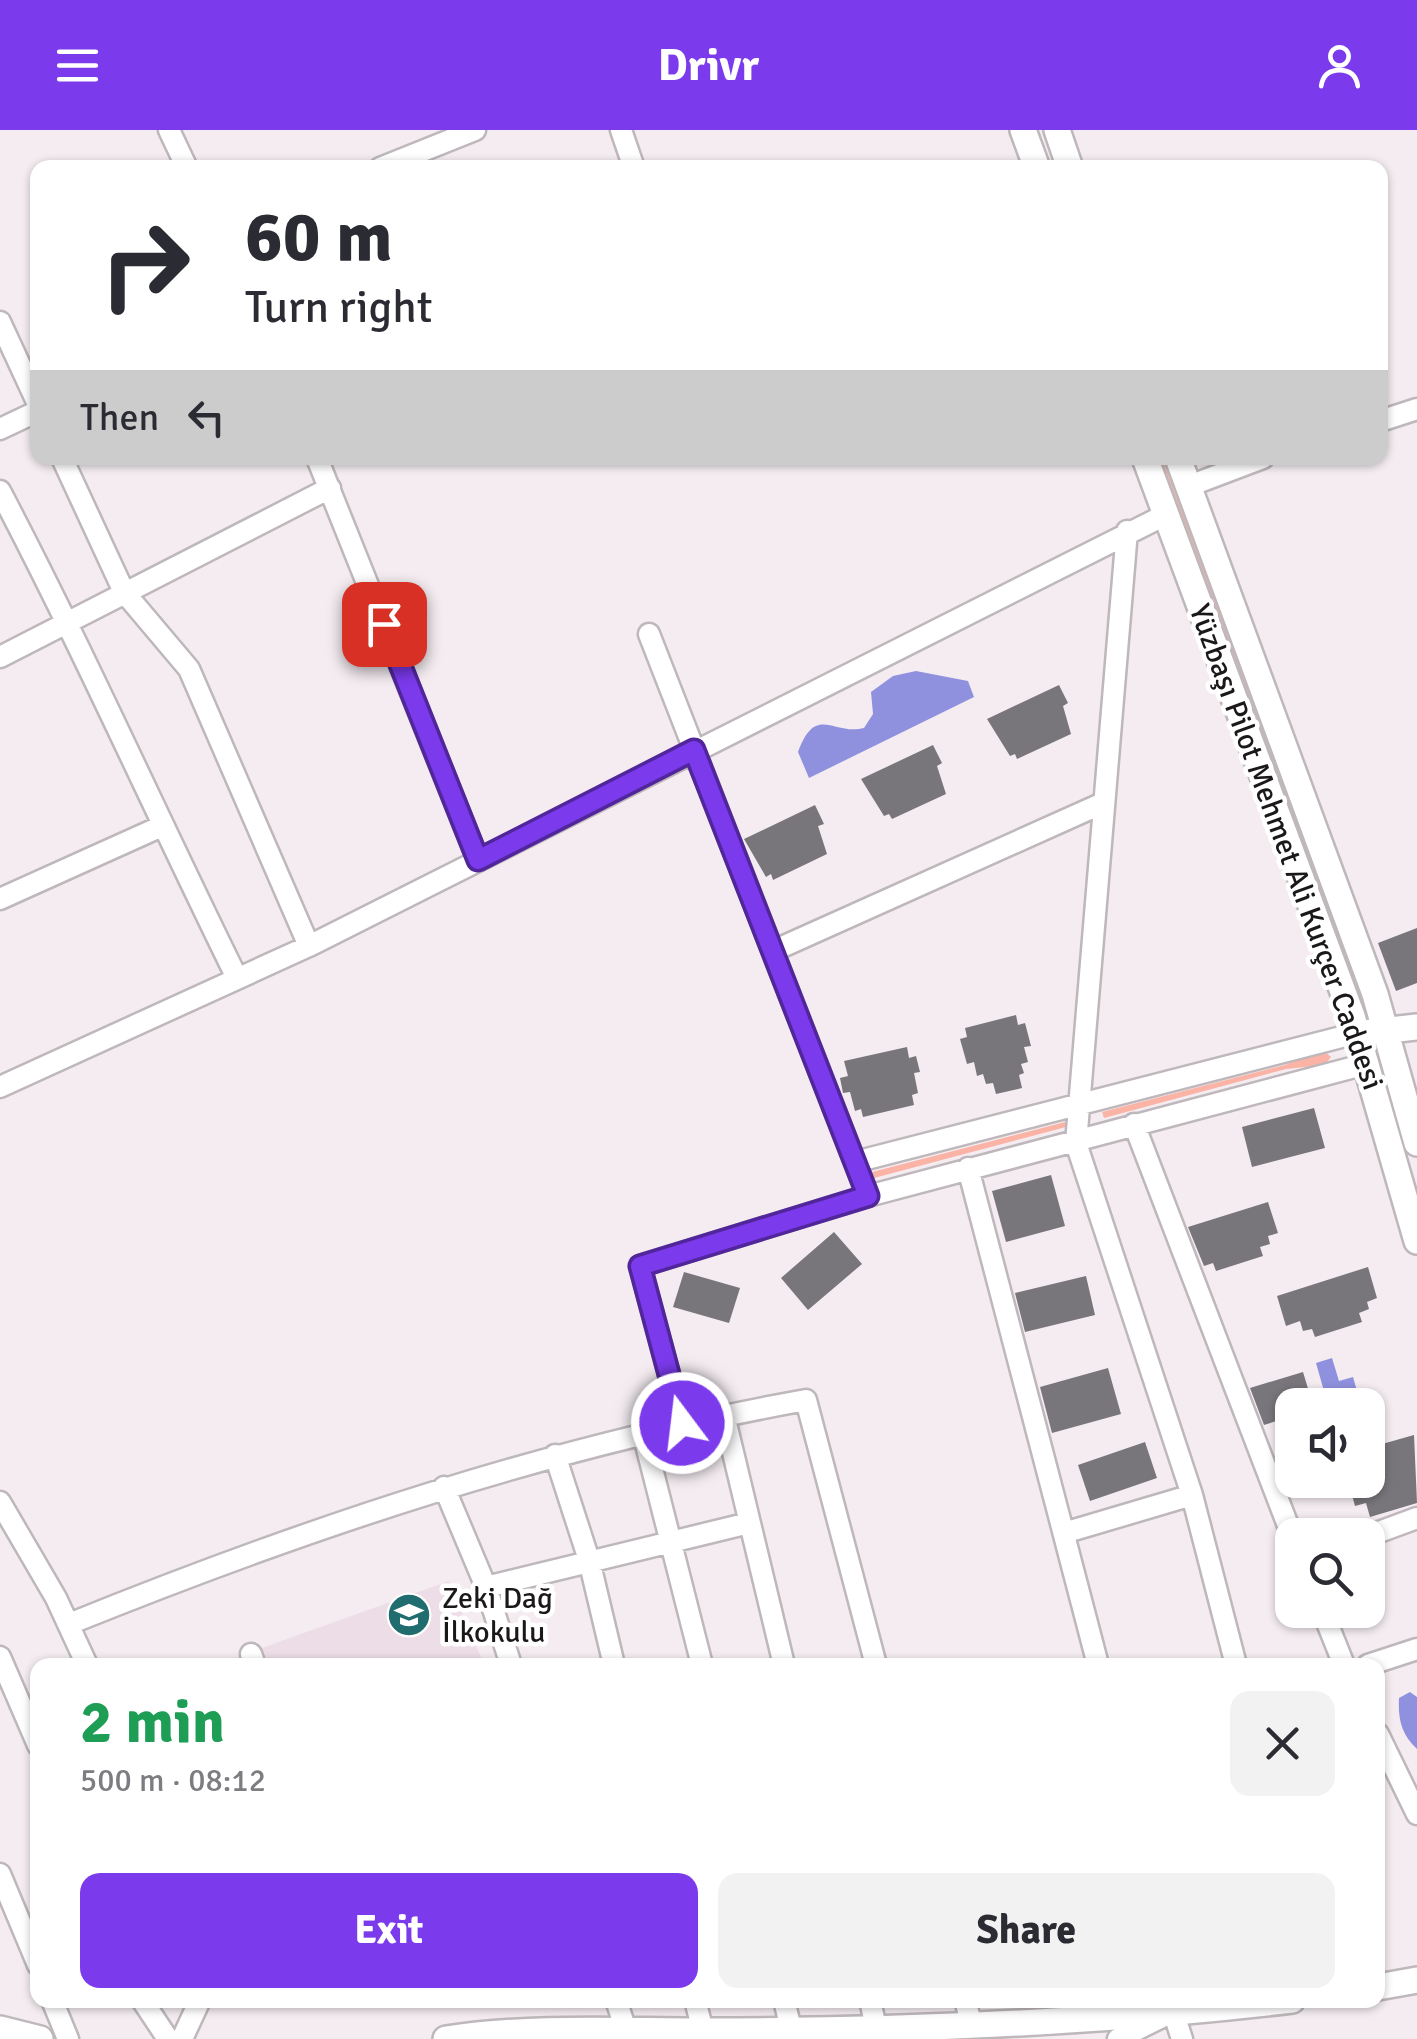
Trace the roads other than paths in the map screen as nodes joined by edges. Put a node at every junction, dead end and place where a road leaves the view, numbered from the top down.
1 (169, 130) edge
2 (475, 130) edge
3 (622, 130) edge
4 (1023, 130) edge
5 (1057, 130) edge
6 (183, 160) edge
7 (400, 160) edge
8 (631, 160) edge
9 (1034, 160) edge
10 (1067, 160) edge
11 (0, 322) edge
12 (30, 390) edge
13 (1417, 409) edge
14 (30, 413) edge
15 (1388, 418) edge
16 (0, 430) edge
17 (65, 465) edge
18 (320, 465) edge
19 (1147, 465) edge
20 (1180, 465) edge
21 (1245, 465) edge
22 (1188, 486) junction
23 (330, 488) junction
24 (0, 491) edge
25 (1167, 514) junction
26 (1127, 531) junction
27 (124, 592) junction
28 (68, 621) junction
29 (649, 634) dead end
30 (0, 656) edge
31 (694, 750) junction
32 (1103, 803) junction
33 (162, 826) junction
34 (478, 860) junction
35 (0, 900) edge
36 (309, 946) junction
37 (773, 950) junction
38 (238, 978) junction
39 (1417, 1027) edge
40 (1386, 1032) junction
41 (1356, 1033) junction
42 (1405, 1057) edge
43 (1366, 1064) junction
44 (0, 1087) edge
45 (1080, 1104) junction
46 (1134, 1124) junction
47 (1077, 1138) junction
48 (1417, 1143) edge
49 (854, 1162) junction
50 (968, 1168) junction
51 (868, 1196) junction
52 (1417, 1240) edge
53 (724, 1415) junction
54 (682, 1423) junction
55 (643, 1433) junction
56 (555, 1455) junction
57 (444, 1487) junction
58 (1192, 1495) junction
59 (0, 1502) edge
60 (1285, 1518) edge
61 (1417, 1518) edge
62 (749, 1522) junction
63 (1385, 1530) edge
64 (1067, 1532) junction
65 (671, 1543) junction
66 (589, 1560) junction
67 (486, 1587) junction
68 (69, 1624) junction
69 (1329, 1628) edge
70 (1417, 1649) edge
71 (0, 1657) edge
72 (84, 1658) edge
73 (509, 1658) edge
74 (612, 1658) edge
75 (700, 1658) edge
76 (782, 1658) edge
77 (874, 1658) edge
78 (1096, 1658) edge
79 (1234, 1658) edge
80 (1341, 1658) edge
81 (1385, 1659) edge
82 (30, 1726) edge
83 (1385, 1748) edge
84 (1417, 1814) edge
85 (0, 1874) edge
86 (30, 1946) edge
87 (1417, 1980) edge
88 (1385, 1986) edge
89 (55, 2008) edge
90 (147, 2008) edge
91 (196, 2008) edge
92 (619, 2008) edge
93 (697, 2008) edge
94 (786, 2008) edge
95 (872, 2008) edge
96 (968, 2008) edge
97 (1151, 2008) edge
98 (1168, 2008) edge
99 (1172, 2008) edge
100 (972, 2026) junction
101 (625, 2027) junction
102 (0, 2028) edge
103 (791, 2028) junction
104 (876, 2028) junction
105 (703, 2031) junction
106 (586, 2034) edge
107 (40, 2039) edge
108 (68, 2039) edge
109 (168, 2039) edge
110 (182, 2039) edge
111 (446, 2039) edge
112 (1118, 2039) edge
113 (1182, 2039) edge

1 - 6 street
2 - 7 street
3 - 8 street
4 - 9 main road
5 - 10 main road
11 - 12 street
13 - 15 street
14 - 16 street
17 - 27 street
18 - 23 street
19 - 25 main road, Yüzbaşı Pilot Mehmet Ali Kurçer Caddesi
20 - 22 main road, Yüzbaşı Pilot Mehmet Ali Kurçer Caddesi
21 - 22 street
22 - 40 main road, Yüzbaşı Pilot Mehmet Ali Kurçer Caddesi
23 - 27 street
23 - 34 street
24 - 28 street
25 - 26 street
25 - 41 main road, Yüzbaşı Pilot Mehmet Ali Kurçer Caddesi
26 - 31 street
26 - 32 street
27 - 28 street
27 - 36 street
28 - 30 street
28 - 33 street
29 - 31 street
31 - 34 street
31 - 37 street
32 - 37 street
32 - 45 street
33 - 35 street
33 - 38 street
34 - 36 street
36 - 38 street
37 - 49 street
38 - 44 street
39 - 40 main road
40 - 41 main road
40 - 42 main road, Yüzbaşı Pilot Mehmet Ali Kurçer Caddesi
41 - 43 main road, Yüzbaşı Pilot Mehmet Ali Kurçer Caddesi
41 - 45 street
42 - 43 main road
42 - 48 main road, Yüzbaşı Pilot Mehmet Ali Kurçer Caddesi
43 - 46 street
43 - 52 main road, Yüzbaşı Pilot Mehmet Ali Kurçer Caddesi
45 - 47 street
45 - 49 street
46 - 47 street
46 - 60 street
47 - 50 street
47 - 58 street
49 - 51 street
50 - 51 street
50 - 64 street
51 - 54 street
53 - 54 street
53 - 62 street
53 - 77 street
54 - 55 street
55 - 56 street
55 - 65 street
56 - 57 street
56 - 66 street
57 - 67 street
57 - 68 street
58 - 64 street
58 - 79 street
59 - 68 street
61 - 63 street
62 - 65 street
62 - 76 street
64 - 78 street
65 - 66 street
65 - 75 street
66 - 67 street
66 - 74 street
67 - 73 street
68 - 72 street
69 - 80 street
70 - 81 street
71 - 82 street
83 - 84 street
85 - 86 street
87 - 88 main road
89 - 108 street
90 - 109 street
91 - 110 street
92 - 101 street
93 - 105 street
94 - 103 street
95 - 104 street
96 - 100 street
97 - 100 main road
98 - 112 street
99 - 113 street
100 - 104 main road
101 - 105 main road
101 - 106 main road
102 - 107 main road
103 - 104 main road
103 - 105 main road
106 - 111 main road

